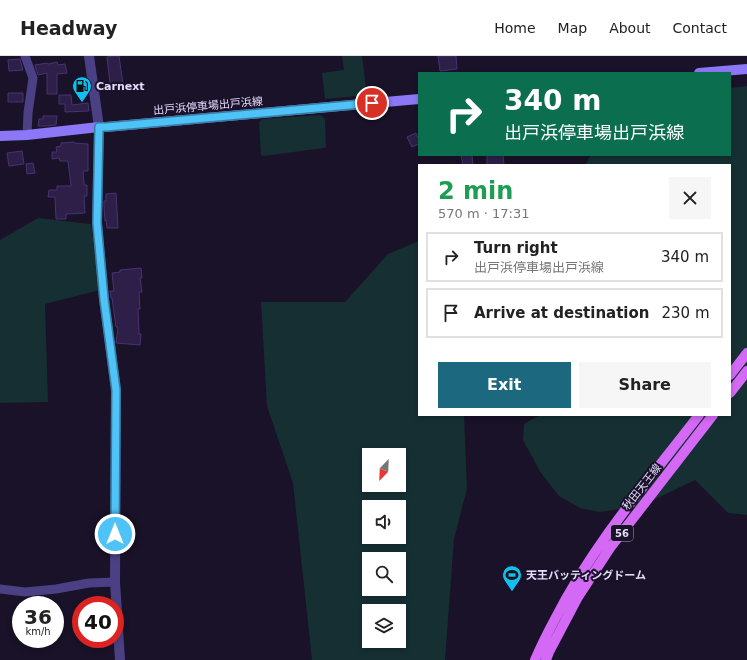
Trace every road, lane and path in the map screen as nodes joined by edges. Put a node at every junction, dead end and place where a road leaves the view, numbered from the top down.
1 (25, 56) edge
2 (89, 56) edge
3 (747, 69) edge
4 (711, 72) edge
5 (418, 99) edge
6 (99, 127) junction
7 (0, 136) edge
8 (27, 136) junction
9 (747, 353) edge
10 (747, 371) edge
11 (731, 374) edge
12 (731, 392) edge
13 (698, 416) edge
14 (712, 416) edge
15 (115, 582) junction
16 (0, 589) edge
17 (120, 660) edge
18 (535, 660) edge
19 (546, 660) edge

1 - 8 street
2 - 6 street
3 - 4 main road
5 - 6 main road, 出戸浜停車場出戸浜線
6 - 8 main road, 出戸浜停車場出戸浜線
6 - 15 street
7 - 8 main road, 出戸浜停車場出戸浜線
9 - 11 main road
10 - 12 main road
13 - 18 main road, 秋田天王線 / 56
14 - 19 main road, 秋田天王線 / 56
15 - 16 street
15 - 17 street

